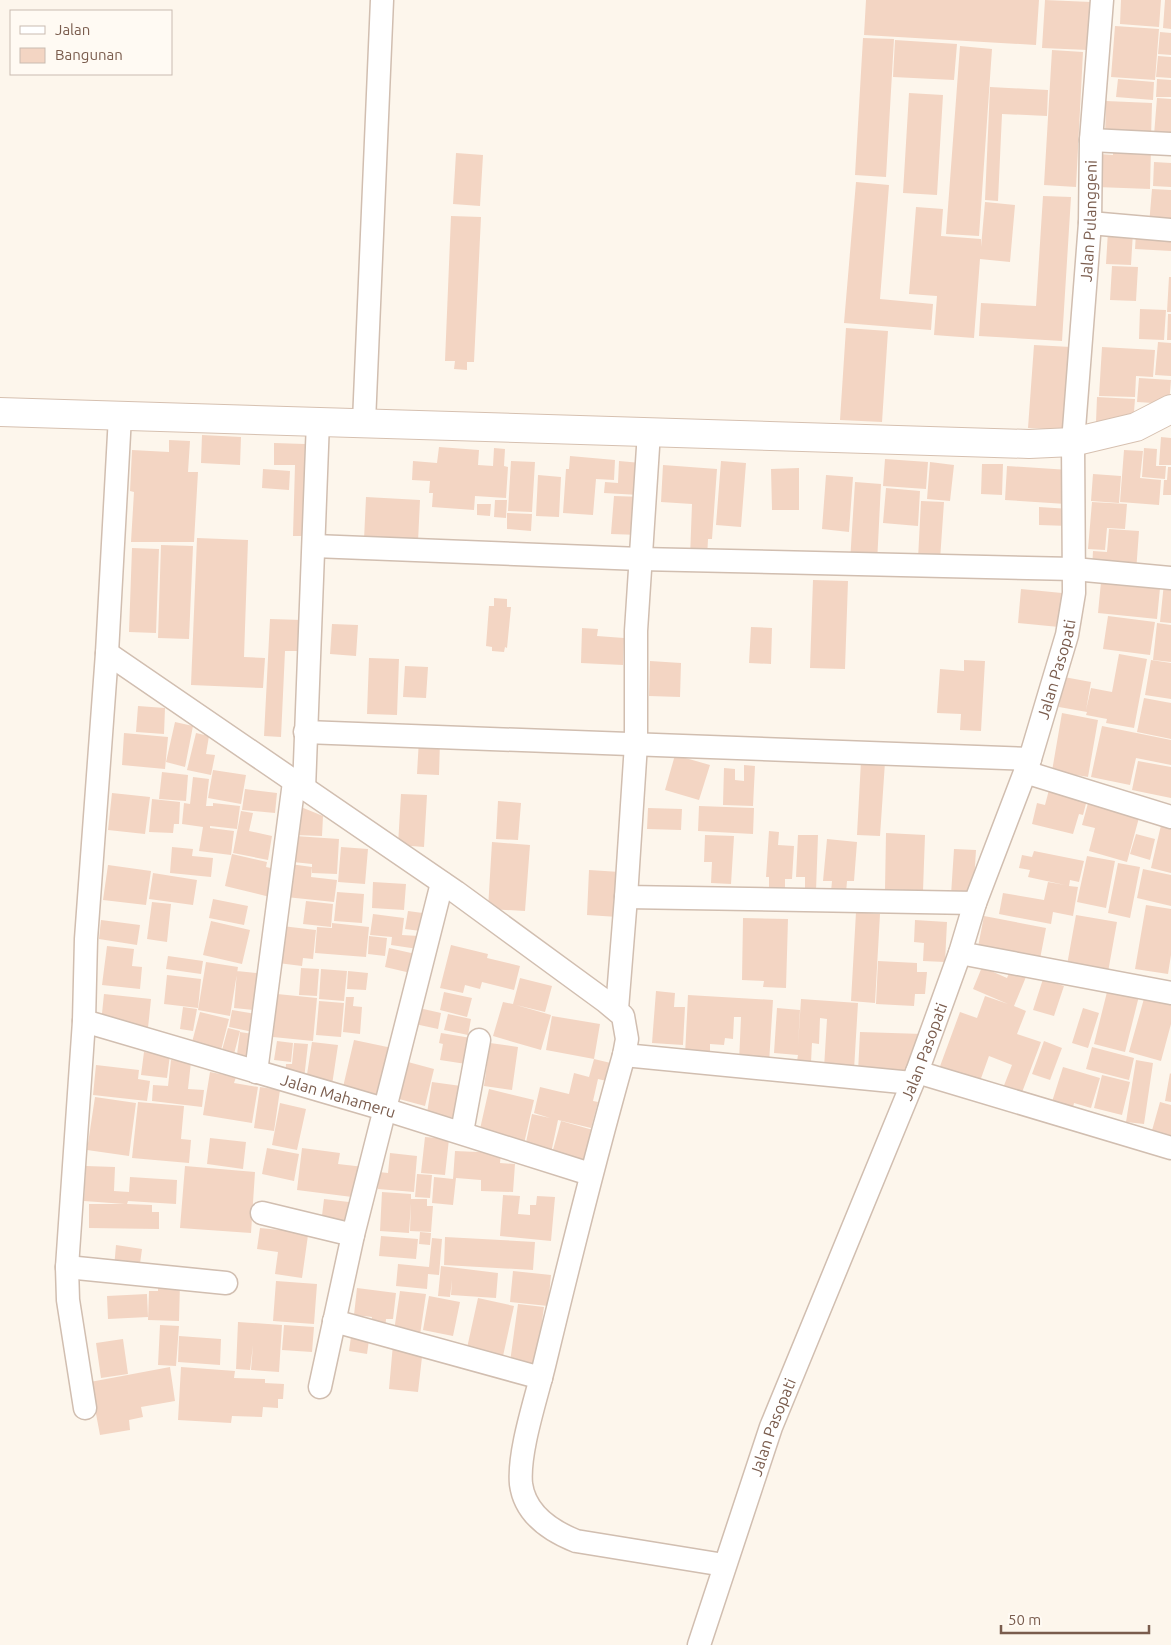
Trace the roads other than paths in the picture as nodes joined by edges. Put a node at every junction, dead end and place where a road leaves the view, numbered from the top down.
1 (382, 0) edge
2 (1102, 0) edge
3 (1091, 140) junction
4 (1171, 144) edge
5 (1090, 224) junction
6 (1171, 230) edge
7 (1171, 409) edge
8 (0, 412) edge
9 (120, 416) junction
10 (318, 421) junction
11 (364, 422) junction
12 (648, 432) junction
13 (1073, 442) junction
14 (314, 546) junction
15 (640, 559) junction
16 (1074, 569) junction
17 (1171, 578) edge
18 (107, 653) junction
19 (305, 732) junction
20 (636, 744) junction
21 (1027, 765) junction
22 (299, 785) junction
23 (1171, 817) edge
24 (442, 883) junction
25 (626, 898) junction
26 (974, 903) junction
27 (960, 953) junction
28 (1171, 993) edge
29 (617, 1009) junction
30 (84, 1021) junction
31 (479, 1040) dead end
32 (624, 1055) junction
33 (256, 1072) junction
34 (914, 1078) junction
35 (384, 1109) junction
36 (462, 1132) junction
37 (1171, 1148) edge
38 (590, 1174) junction
39 (262, 1213) dead end
40 (353, 1235) junction
41 (67, 1267) junction
42 (226, 1283) dead end
43 (334, 1321) junction
44 (541, 1378) junction
45 (320, 1387) dead end
46 (85, 1408) dead end
47 (724, 1564) junction
48 (698, 1645) edge

1 - 11 street
2 - 3 street, Jalan Pulanggeni
3 - 4 street
3 - 5 street, Jalan Pulanggeni
5 - 6 street
5 - 13 street, Jalan Pulanggeni
7 - 13 main road
8 - 9 main road
9 - 10 main road
9 - 18 street
10 - 11 main road
10 - 14 street
11 - 12 main road
12 - 13 main road
12 - 15 street
13 - 16 street, Jalan Pasopati
14 - 15 street
14 - 19 street
15 - 16 street
15 - 20 street
16 - 17 street
16 - 21 street, Jalan Pasopati
18 - 22 street
18 - 30 street
19 - 20 street
19 - 22 street
20 - 21 street
20 - 25 street
21 - 23 street
21 - 26 street, Jalan Pasopati
22 - 24 street
22 - 33 street
24 - 29 street
24 - 35 street
25 - 26 street
25 - 29 street
26 - 27 street, Jalan Pasopati
27 - 28 street
27 - 34 street, Jalan Pasopati
29 - 32 street
30 - 33 street, Jalan Mahameru
30 - 41 street
31 - 36 street
32 - 34 street
32 - 38 street
33 - 35 street, Jalan Mahameru
34 - 37 street
34 - 47 street, Jalan Pasopati
35 - 36 street, Jalan Mahameru
35 - 40 street
36 - 38 street, Jalan Mahameru
38 - 44 street
39 - 40 street
40 - 43 street
41 - 42 street
41 - 46 street
43 - 44 street
43 - 45 street
44 - 47 street
47 - 48 street, Jalan Pasopati

